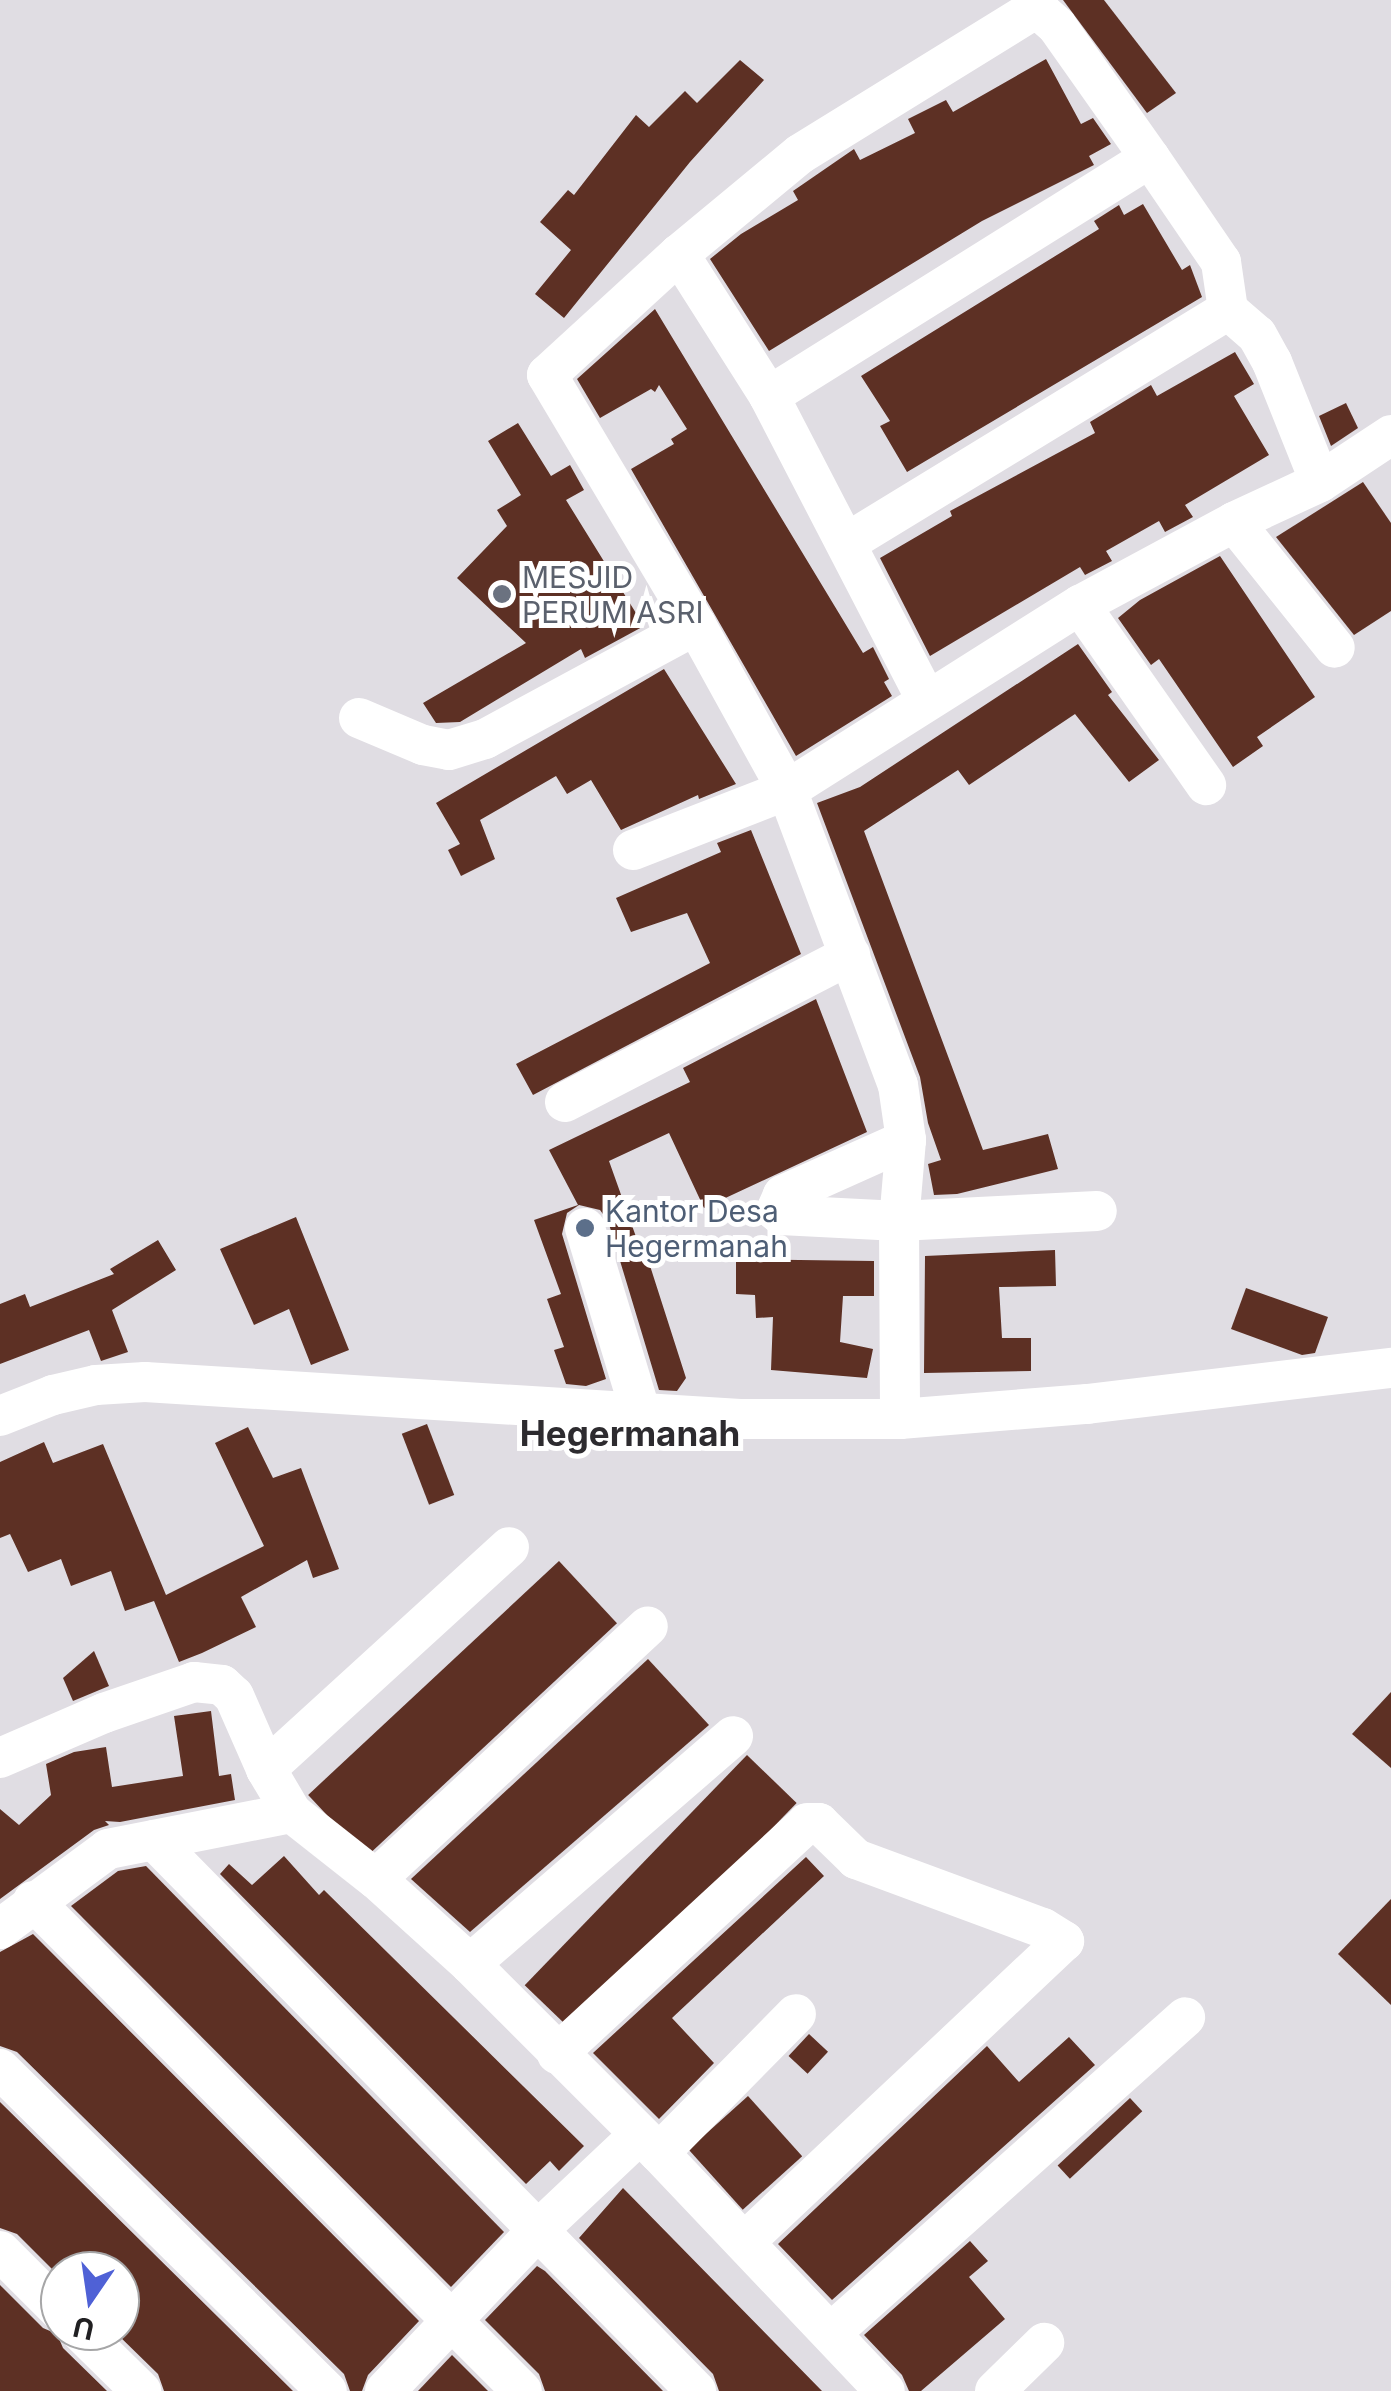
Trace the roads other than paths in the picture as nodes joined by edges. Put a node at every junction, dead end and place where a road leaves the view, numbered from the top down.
1 (1150, 158) junction
2 (679, 254) junction
3 (1228, 310) junction
4 (769, 396) junction
5 (1385, 452) edge
6 (1320, 482) junction
7 (1234, 522) junction
8 (848, 542) junction
9 (1080, 604) junction
10 (696, 624) junction
11 (1335, 648) dead end
12 (926, 698) junction
13 (360, 718) dead end
14 (1206, 785) dead end
15 (787, 790) junction
16 (633, 850) dead end
17 (850, 955) junction
18 (566, 1102) dead end
19 (906, 1140) junction
20 (1097, 1212) dead end
21 (900, 1221) junction
22 (585, 1228) dead end
23 (1391, 1368) edge
24 (641, 1413) junction
25 (0, 1416) edge
26 (900, 1418) junction
27 (509, 1548) dead end
28 (648, 1626) dead end
29 (733, 1736) dead end
30 (0, 1758) edge
31 (266, 1769) junction
32 (292, 1813) junction
33 (154, 1840) junction
34 (376, 1879) junction
35 (33, 1901) junction
36 (0, 1929) edge
37 (470, 1964) junction
38 (796, 2014) dead end
39 (1185, 2018) dead end
40 (558, 2054) junction
41 (0, 2070) edge
42 (649, 2145) junction
43 (536, 2232) junction
44 (745, 2242) junction
45 (0, 2251) edge
46 (40, 2290) edge
47 (452, 2320) junction
48 (832, 2332) junction
49 (1044, 2343) dead end
50 (100, 2351) edge
51 (140, 2391) edge
52 (327, 2391) edge
53 (385, 2391) edge
54 (522, 2391) edge
55 (696, 2391) edge
56 (885, 2391) edge
57 (995, 2391) edge

1 - 2 street
1 - 3 street
1 - 4 street
2 - 4 street
2 - 10 street
3 - 6 street
3 - 8 street
4 - 8 street
5 - 6 street
6 - 7 street
7 - 9 street
7 - 11 street
8 - 12 street
9 - 12 street
9 - 14 street
10 - 13 street
10 - 15 street
12 - 15 street
15 - 16 street
15 - 17 street
17 - 18 street
17 - 19 street
19 - 21 street
19 - 21 street
20 - 21 street
21 - 26 street
22 - 24 street
23 - 26 street
24 - 25 street
24 - 26 street
27 - 31 street
28 - 34 street
29 - 37 street
30 - 31 street
31 - 32 street
32 - 33 street
32 - 34 street
33 - 35 street
33 - 43 street
34 - 37 street
35 - 36 street
35 - 47 street
37 - 40 street
38 - 42 street
39 - 48 street
40 - 42 street
40 - 44 street
41 - 52 street
42 - 43 street
42 - 44 street
43 - 47 street
43 - 55 street
44 - 48 street
45 - 46 street
47 - 53 street
47 - 54 street
48 - 56 street
49 - 57 street
50 - 51 street

